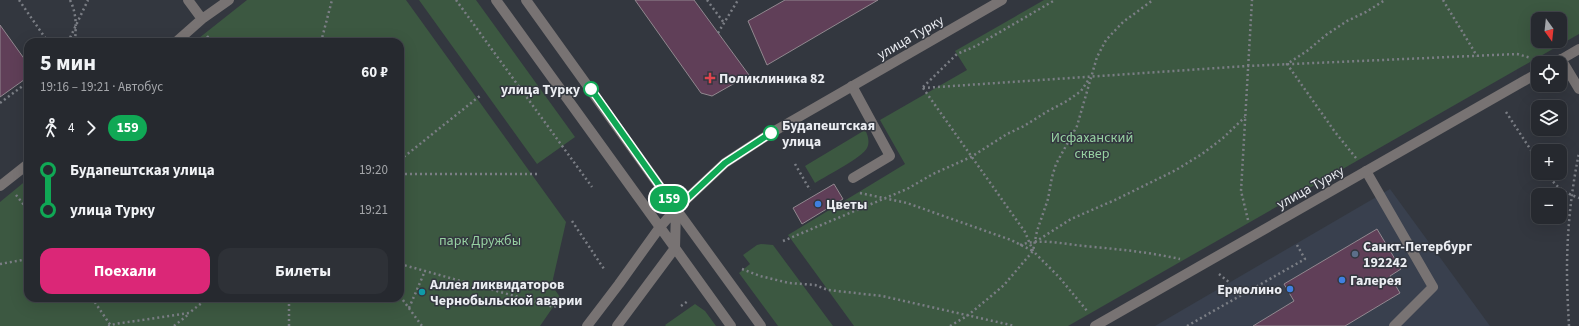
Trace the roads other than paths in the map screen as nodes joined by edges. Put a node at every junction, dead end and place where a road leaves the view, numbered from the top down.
1 (188, 0) edge
2 (229, 0) edge
3 (496, 0) edge
4 (526, 0) edge
5 (1002, 0) edge
6 (202, 19) junction
7 (181, 38) edge
8 (1579, 49) edge
9 (1567, 56) edge
10 (1567, 73) edge
11 (1531, 76) edge
12 (852, 86) junction
13 (1579, 89) edge
14 (24, 166) edge
15 (1366, 171) junction
16 (853, 178) dead end
17 (2, 180) edge
18 (676, 209) junction
19 (660, 227) junction
20 (675, 248) junction
21 (587, 326) edge
22 (617, 326) edge
23 (731, 326) edge
24 (761, 326) edge
25 (1096, 326) edge
26 (1394, 326) edge

1 - 6 street
2 - 6 street
3 - 19 street
4 - 18 street
5 - 12 street, улица Турку
6 - 7 street
8 - 9 street
10 - 13 street
11 - 15 street, улица Турку
12 - 16 street
12 - 18 street, улица Турку
14 - 17 street
15 - 25 street, улица Турку
15 - 26 street
18 - 19 street, улица Турку
18 - 20 street
18 - 24 street
19 - 20 street
19 - 21 street, улица Турку
20 - 22 street
20 - 23 street

